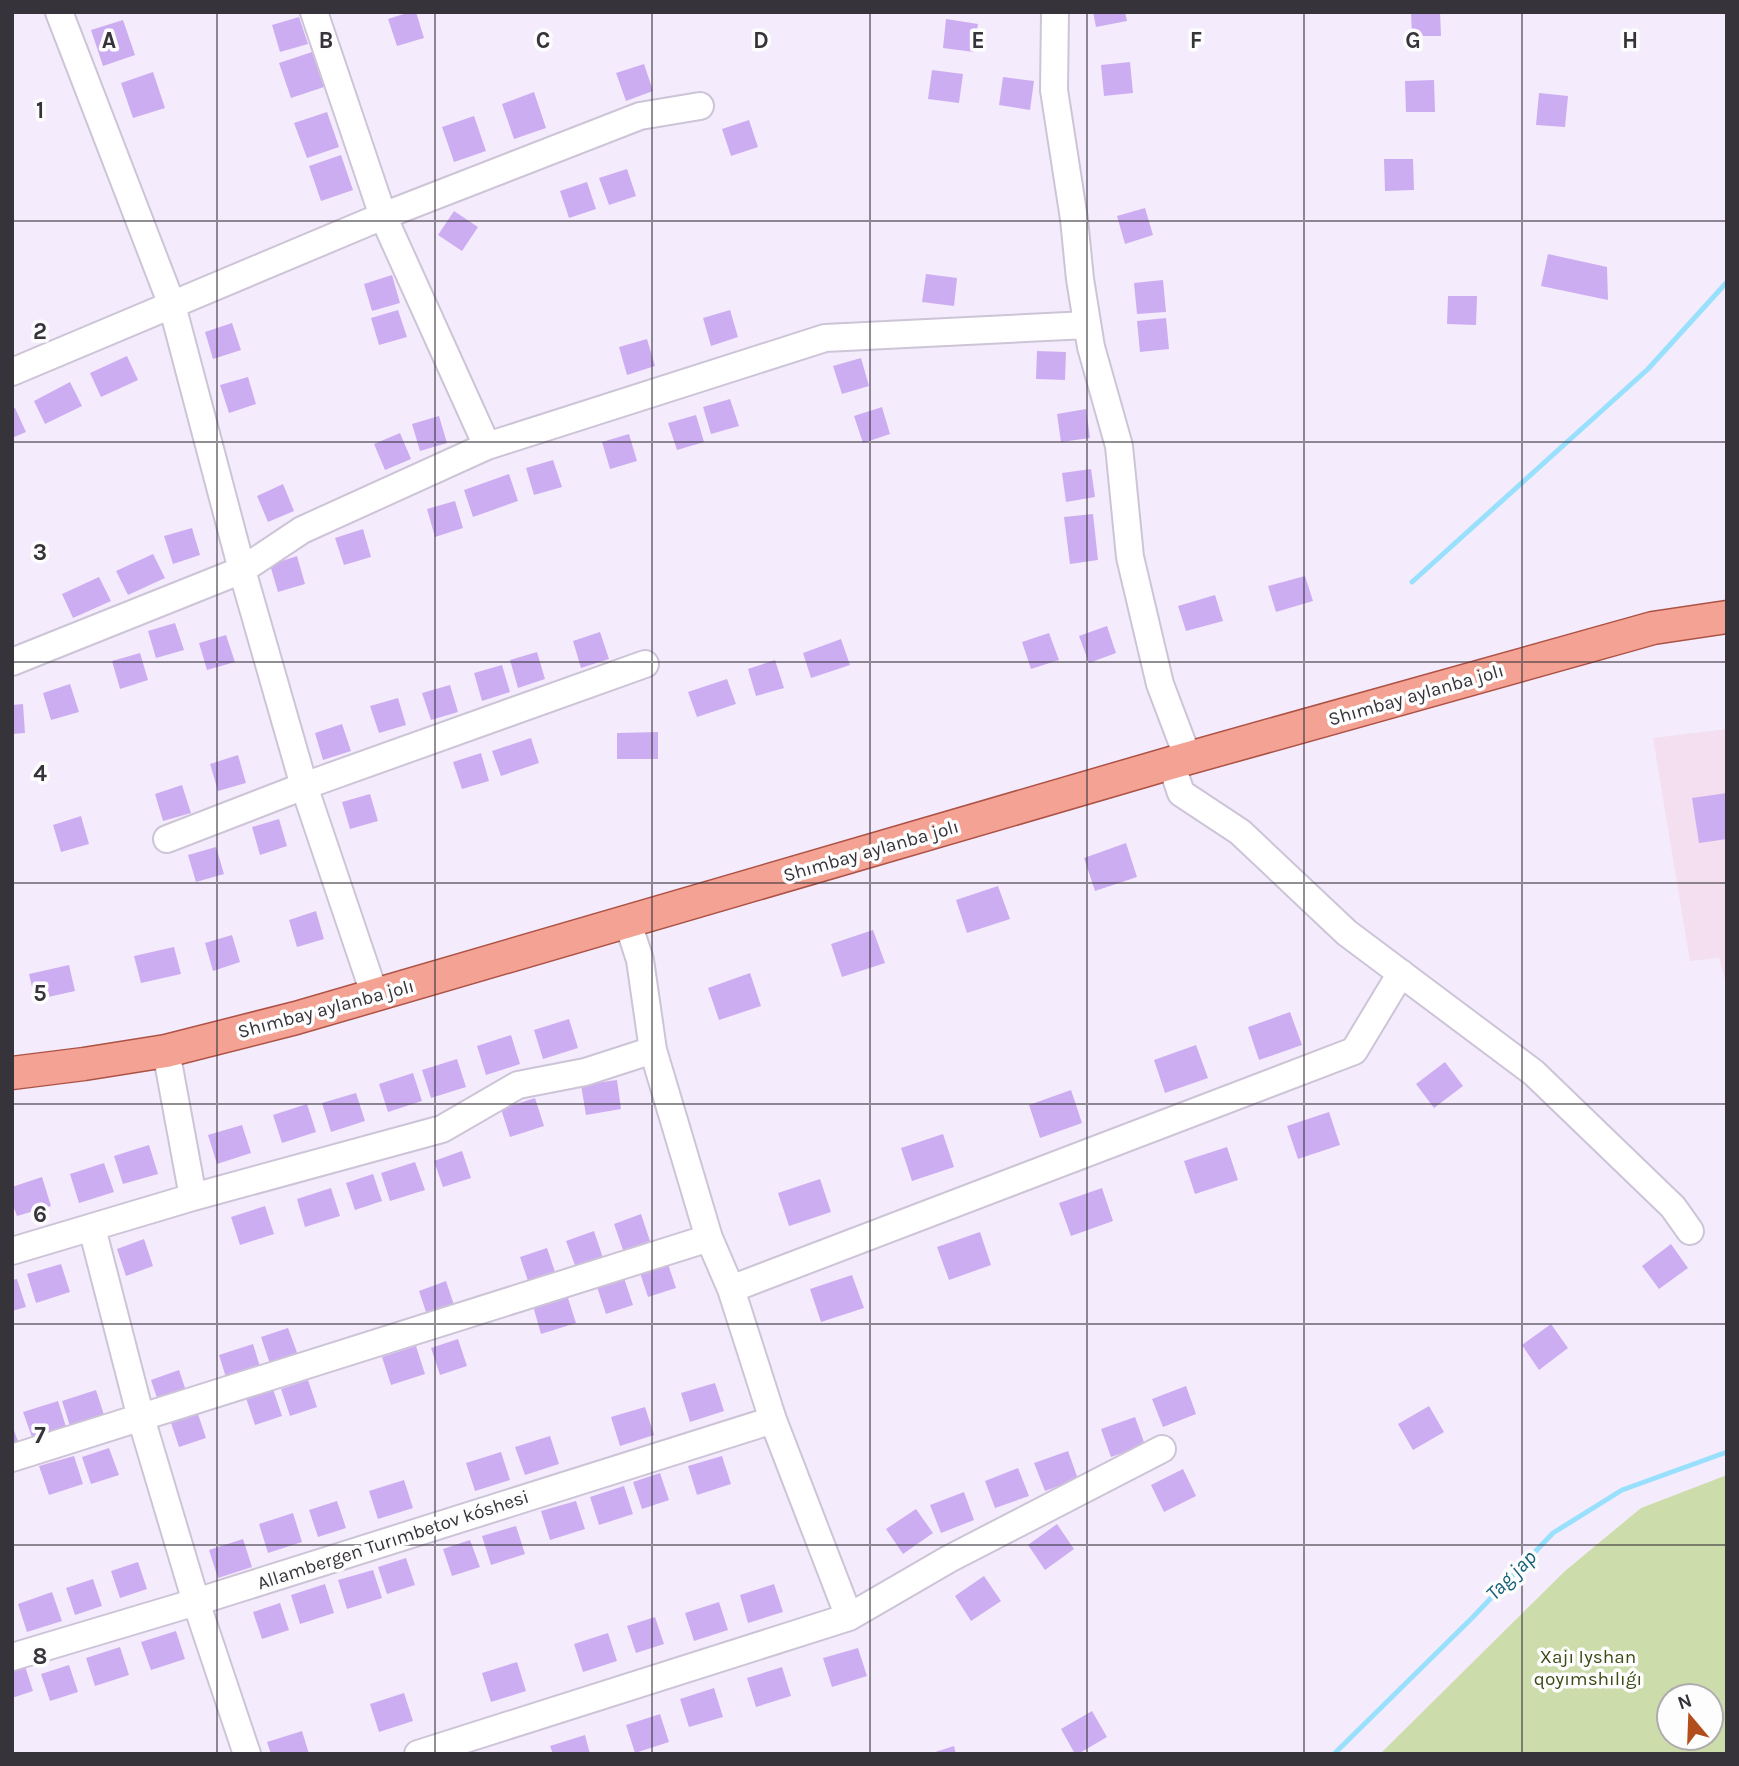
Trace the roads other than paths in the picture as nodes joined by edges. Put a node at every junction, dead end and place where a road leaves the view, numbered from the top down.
1 (59, 12) edge
2 (314, 12) edge
3 (1055, 12) edge
4 (700, 106) dead end
5 (383, 216) junction
6 (172, 305) junction
7 (1087, 325) junction
8 (12, 372) edge
9 (487, 446) junction
10 (242, 570) junction
11 (1727, 617) edge
12 (12, 662) edge
13 (645, 664) dead end
14 (1179, 761) junction
15 (304, 786) junction
16 (167, 839) dead end
17 (628, 923) junction
18 (1401, 973) junction
19 (375, 996) junction
20 (653, 1050) junction
21 (166, 1052) junction
22 (12, 1073) edge
23 (193, 1197) junction
24 (92, 1228) junction
25 (1690, 1231) dead end
26 (709, 1238) junction
27 (12, 1251) edge
28 (731, 1289) junction
29 (141, 1418) junction
30 (774, 1420) junction
31 (1163, 1449) dead end
32 (12, 1458) edge
33 (196, 1602) junction
34 (849, 1616) junction
35 (12, 1657) edge
36 (247, 1754) edge
37 (418, 1754) edge

1 - 6 street
2 - 5 street
3 - 7 street
4 - 5 street
5 - 6 street
5 - 9 street
6 - 8 street
6 - 10 street
7 - 9 street
7 - 14 street
9 - 10 street
10 - 12 street
10 - 15 street
11 - 14 main road, Shımbay aylanba jolı
13 - 15 street
14 - 17 main road, Shımbay aylanba jolı
14 - 18 street
15 - 16 street
15 - 19 street
17 - 19 main road, Shımbay aylanba jolı
17 - 20 street
18 - 25 street
18 - 28 street
19 - 21 main road, Shımbay aylanba jolı
20 - 23 street
20 - 26 street
21 - 22 main road, Shımbay aylanba jolı
21 - 23 street
23 - 24 street
24 - 27 street
24 - 29 street
26 - 28 street
26 - 29 street
28 - 30 street
29 - 32 street
29 - 33 street
30 - 33 street, Allambergen Turımbetov kóshesi
30 - 34 street
31 - 34 street
33 - 35 street, Allambergen Turımbetov kóshesi
33 - 36 street
34 - 37 street

